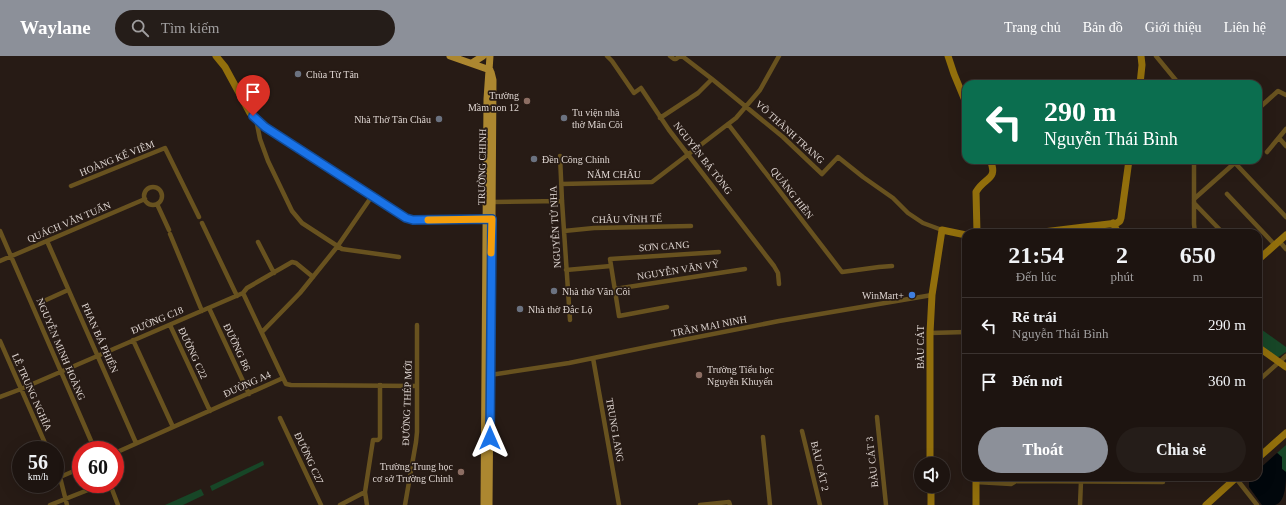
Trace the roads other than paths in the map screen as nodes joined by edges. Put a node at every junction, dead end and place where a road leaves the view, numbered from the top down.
1 (216, 56) edge
2 (450, 56) edge
3 (483, 56) edge
4 (490, 56) edge
5 (607, 56) edge
6 (670, 56) edge
7 (681, 56) edge
8 (779, 56) edge
9 (948, 56) edge
10 (1141, 56) edge
11 (1156, 56) edge
12 (472, 63) junction
13 (490, 70) junction
14 (712, 79) junction
15 (1140, 80) edge
16 (1176, 80) edge
17 (962, 93) edge
18 (1286, 95) edge
19 (1262, 105) edge
20 (746, 107) junction
21 (660, 118) junction
22 (256, 119) junction
23 (728, 124) junction
24 (1286, 129) edge
25 (490, 137) junction
26 (1279, 138) junction
27 (1286, 146) edge
28 (1267, 152) dead end
29 (688, 155) junction
30 (560, 156) dead end
31 (992, 164) edge
32 (1129, 164) edge
33 (1194, 164) edge
34 (1234, 164) edge
35 (1240, 164) edge
36 (561, 184) junction
37 (71, 186) dead end
38 (1227, 194) dead end
39 (372, 196) junction
40 (145, 199) junction
41 (562, 201) junction
42 (1194, 201) junction
43 (492, 202) junction
44 (157, 204) junction
45 (199, 217) dead end
46 (1286, 217) edge
47 (489, 219) junction
48 (202, 223) dead end
49 (1113, 223) junction
50 (691, 226) dead end
51 (977, 229) edge
52 (1086, 229) edge
53 (1116, 229) edge
54 (1195, 229) edge
55 (1219, 229) edge
56 (942, 230) junction
57 (0, 231) edge
58 (564, 231) junction
59 (962, 234) edge
60 (1286, 235) edge
61 (47, 241) junction
62 (258, 242) dead end
63 (1277, 243) junction
64 (337, 247) junction
65 (1286, 249) edge
66 (718, 252) dead end
67 (11, 256) junction
68 (1262, 256) edge
69 (399, 257) dead end
70 (0, 261) edge
71 (612, 266) junction
72 (892, 266) dead end
73 (745, 269) dead end
74 (566, 270) junction
75 (274, 272) junction
76 (312, 277) junction
77 (780, 284) dead end
78 (615, 289) junction
79 (68, 290) junction
80 (243, 293) junction
81 (932, 295) junction
82 (237, 296) junction
83 (46, 300) dead end
84 (667, 307) dead end
85 (209, 308) junction
86 (202, 311) junction
87 (570, 320) dead end
88 (170, 325) junction
89 (417, 325) dead end
90 (262, 332) junction
91 (930, 332) junction
92 (962, 332) edge
93 (133, 340) junction
94 (0, 341) edge
95 (1262, 350) edge
96 (98, 356) junction
97 (1286, 356) edge
98 (593, 358) junction
99 (1279, 362) junction
100 (1286, 367) edge
101 (61, 372) junction
102 (490, 375) junction
103 (1262, 377) edge
104 (283, 378) junction
105 (380, 385) junction
106 (418, 386) junction
107 (21, 389) junction
108 (248, 394) junction
109 (0, 397) edge
110 (210, 411) junction
111 (877, 417) dead end
112 (280, 418) dead end
113 (173, 427) junction
114 (802, 431) dead end
115 (1286, 433) edge
116 (763, 437) dead end
117 (44, 441) edge
118 (91, 441) edge
119 (136, 443) junction
120 (124, 449) edge
121 (1262, 454) edge
122 (930, 457) edge
123 (487, 473) junction
124 (976, 481) edge
125 (990, 481) edge
126 (1016, 481) edge
127 (1016, 481) edge
128 (1081, 481) joint
129 (1138, 481) edge
130 (1232, 481) edge
131 (1239, 481) edge
132 (1163, 482) dead end
133 (64, 492) edge
134 (365, 492) junction
135 (81, 493) edge
136 (113, 493) edge
137 (931, 493) edge
138 (66, 499) junction
139 (50, 505) edge
140 (67, 505) edge
141 (118, 505) edge
142 (321, 505) edge
143 (340, 505) edge
144 (367, 505) edge
145 (405, 505) edge
146 (484, 505) edge
147 (489, 505) edge
148 (619, 505) edge
149 (700, 505) edge
150 (730, 505) edge
151 (770, 505) edge
152 (820, 505) edge
153 (886, 505) edge
154 (931, 505) edge
155 (976, 505) edge
156 (1080, 505) edge
157 (1206, 505) edge
158 (1257, 505) edge

1 - 22 street
2 - 12 main road
3 - 12 main road
4 - 13 main road, TRƯỜNG CHINH
5 - 21 street, NGUYỄN BÁ TÒNG
6 - 7 street, VÕ THÀNH TRANG
7 - 14 street, VÕ THÀNH TRANG
8 - 20 street, NĂM CHÂU
9 - 17 street
10 - 15 street
11 - 16 street
12 - 13 main road
13 - 25 main road, TRƯỜNG CHINH
14 - 20 street, VÕ THÀNH TRANG
14 - 21 street
18 - 19 street
20 - 23 street, NĂM CHÂU
20 - 56 street, VÕ THÀNH TRANG
21 - 29 street, NGUYỄN BÁ TÒNG
22 - 39 street
22 - 64 street
23 - 29 street, NĂM CHÂU
23 - 72 street, QUẢNG HIỀN
24 - 26 street
25 - 43 main road, TRƯỜNG CHINH
25 - 47 main road, TRƯỜNG CHINH
26 - 27 street
26 - 28 street
29 - 36 street, NĂM CHÂU
29 - 77 street, NGUYỄN BÁ TÒNG
30 - 36 street, NGUYỄN TỬ NHA
31 - 51 street
32 - 49 street
33 - 42 street
34 - 42 street
35 - 46 street
36 - 41 street, NGUYỄN TỬ NHA
37 - 45 street, HOÀNG KẾ VIÊM
38 - 63 street
39 - 47 street
39 - 64 street
40 - 44 street
40 - 44 street
40 - 61 street, QUÁCH VĂN TUẤN
41 - 43 street
41 - 58 street, NGUYỄN TỬ NHA
42 - 54 street
42 - 55 street
43 - 47 main road, TRƯỜNG CHINH
44 - 86 street
47 - 102 main road, TRƯỜNG CHINH
47 - 123 main road, TRƯỜNG CHINH
48 - 82 street
49 - 52 street
49 - 53 street
50 - 58 street, CHÂU VĨNH TẾ
56 - 59 street, VÕ THÀNH TRANG
56 - 81 street, BÀU CÁT
57 - 67 street, NGUYỄN MINH HOÀNG
58 - 74 street, NGUYỄN TỬ NHA
60 - 63 street
61 - 67 street, QUÁCH VĂN TUẤN
61 - 79 street, PHAN BÁ PHIẾN
62 - 75 street
63 - 65 street
63 - 68 street
64 - 69 street
64 - 76 street
66 - 71 street, SƠN CANG
67 - 70 street, QUÁCH VĂN TUẤN
67 - 101 street, NGUYỄN MINH HOÀNG
71 - 74 street
71 - 78 street
73 - 78 street, NGUYỄN VĂN VỸ
74 - 87 street, NGUYỄN TỬ NHA
75 - 76 street, ĐƯỜNG C18
75 - 80 street, ĐƯỜNG C18
76 - 90 street
78 - 84 street
79 - 83 street
79 - 96 street, PHAN BÁ PHIẾN
80 - 82 street, ĐƯỜNG C18
80 - 90 street
81 - 91 street, BÀU CÁT
81 - 98 street, TRẦN MAI NINH
82 - 85 street, ĐƯỜNG C18
85 - 86 street, ĐƯỜNG C18
85 - 108 street, ĐƯỜNG B6
86 - 88 street, ĐƯỜNG C18
88 - 93 street, ĐƯỜNG C18
88 - 110 street, ĐƯỜNG C22
89 - 106 street, ĐƯỜNG THÉP MỚI
90 - 104 street
91 - 92 street
91 - 122 street, BÀU CÁT
93 - 96 street, ĐƯỜNG C18
93 - 113 street
94 - 107 street, LÊ TRUNG NGHĨA
95 - 99 street
96 - 101 street, ĐƯỜNG C18
96 - 119 street, PHAN BÁ PHIẾN
97 - 99 street
98 - 102 street, TRẦN MAI NINH
98 - 148 street, TRUNG LANG
99 - 100 street
99 - 103 street
101 - 107 street, ĐƯỜNG C18
101 - 118 street, NGUYỄN MINH HOÀNG
102 - 123 main road, TRƯỜNG CHINH
104 - 105 street, ĐƯỜNG A4
104 - 108 street, ĐƯỜNG A4
105 - 106 street, ĐƯỜNG A4
105 - 134 street
106 - 145 street, ĐƯỜNG THÉP MỚI
107 - 109 street, ĐƯỜNG C18
107 - 117 street, LÊ TRUNG NGHĨA
108 - 110 street, ĐƯỜNG A4
110 - 113 street, ĐƯỜNG A4
111 - 153 street, BÀU CÁT 3
112 - 142 street, ĐƯỜNG C27
113 - 119 street, ĐƯỜNG A4
114 - 152 street, BÀU CÁT 2
115 - 121 street
116 - 151 street
119 - 120 street, ĐƯỜNG A4
123 - 146 main road, TRƯỜNG CHINH
123 - 147 main road, TRƯỜNG CHINH
124 - 155 street
125 - 126 street
127 - 128 street
128 - 156 street
129 - 132 street
130 - 157 street
131 - 158 street
133 - 138 street
134 - 143 street
134 - 144 street
135 - 138 street
136 - 141 street
137 - 154 street
138 - 139 street
138 - 140 street
149 - 150 street

